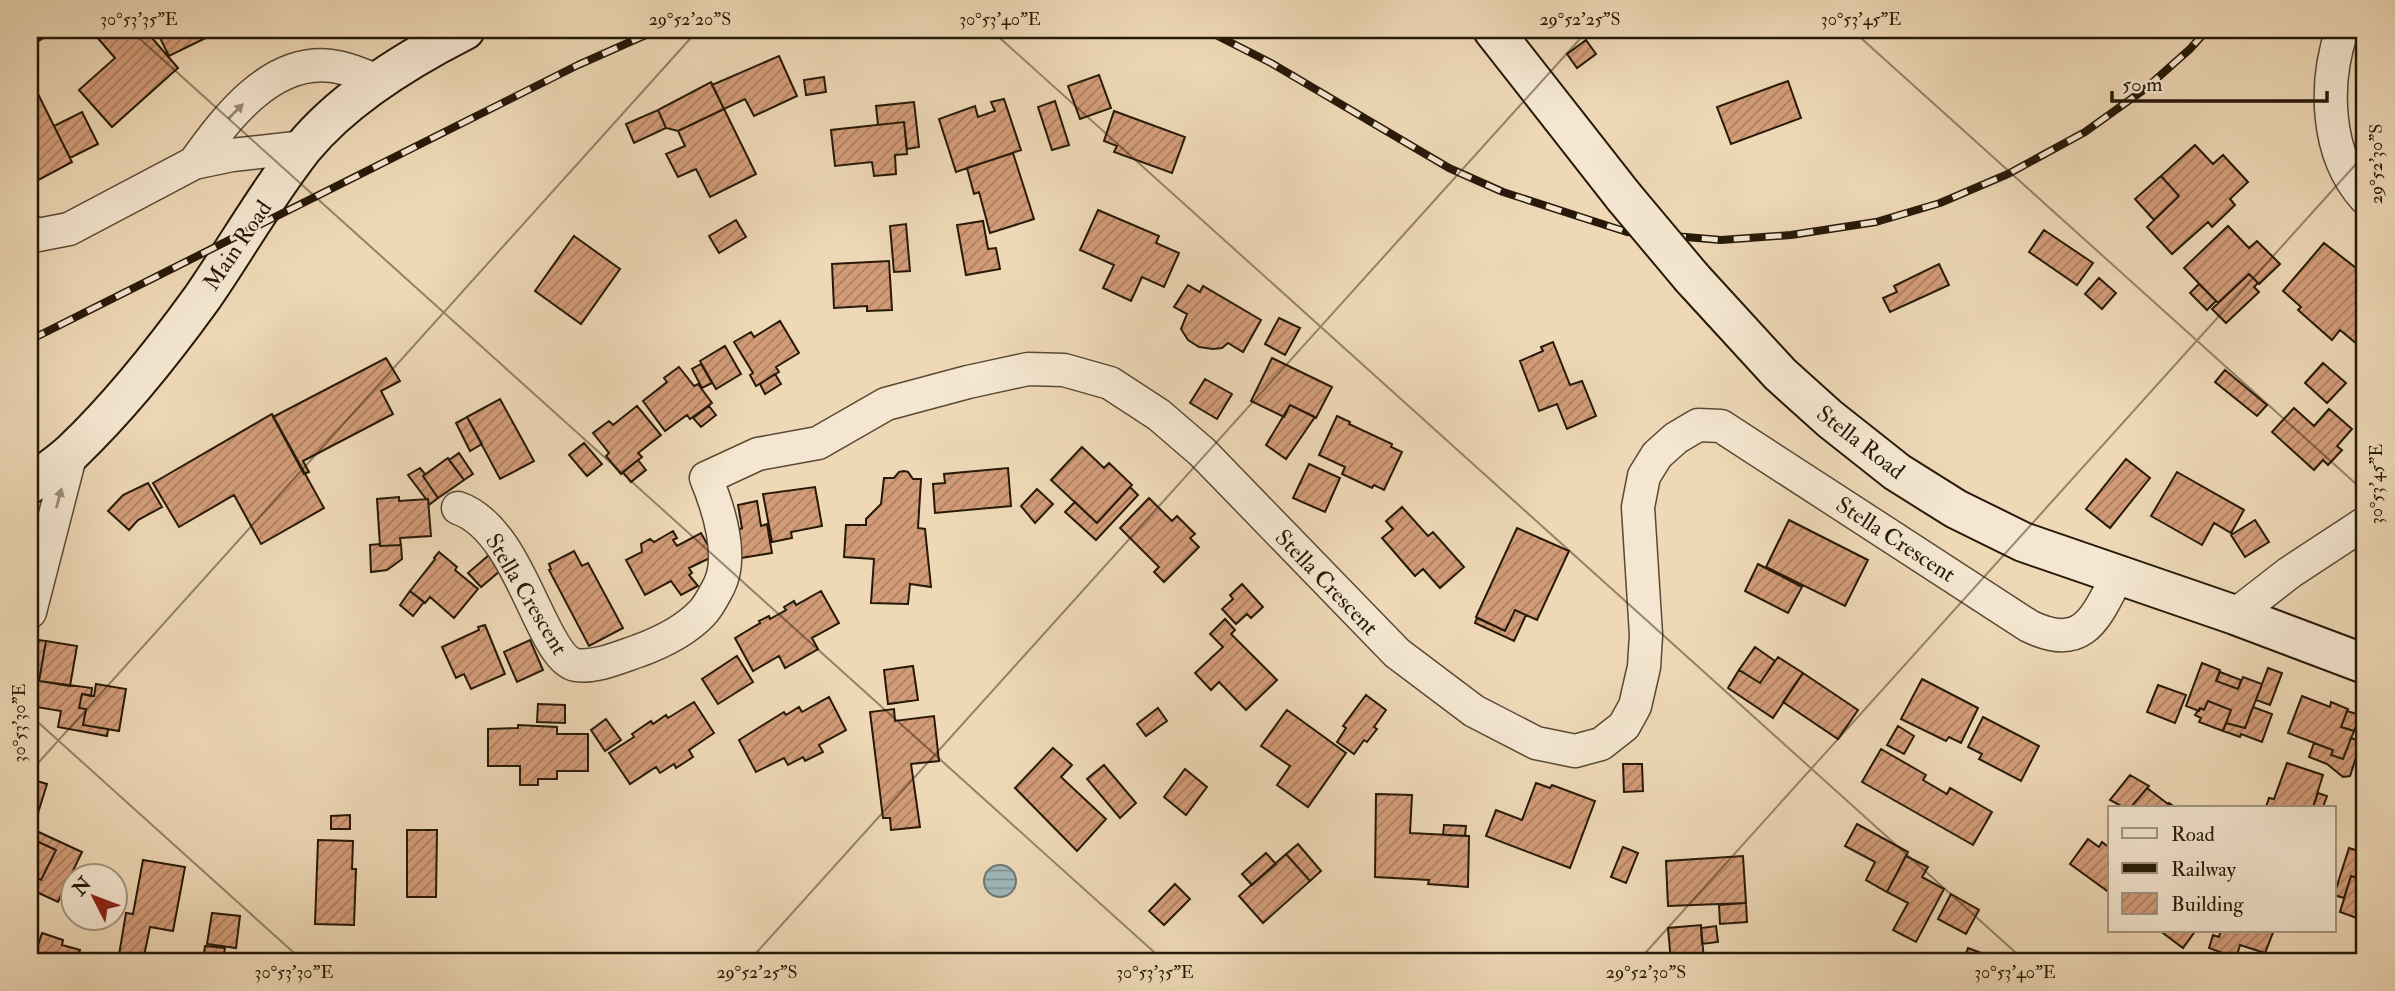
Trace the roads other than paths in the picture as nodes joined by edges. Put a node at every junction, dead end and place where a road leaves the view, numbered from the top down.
1 (465, 30) edge
2 (1493, 30) edge
3 (2342, 30) edge
4 (377, 81) junction
5 (304, 147) junction
6 (194, 163) junction
7 (2365, 198) edge
8 (30, 232) edge
9 (71, 453) junction
10 (30, 484) edge
11 (458, 509) dead end
12 (2365, 523) edge
13 (2118, 575) junction
14 (30, 612) edge
15 (2235, 614) junction
16 (2365, 664) edge

1 - 4 main road, Main Road
2 - 13 main road, Stella Road, bridge
3 - 7 street
4 - 5 main road, Main Road
6 -> 4 street
5 - 6 street
5 - 9 main road, Main Road
6 - 8 street
9 - 10 main road, Main Road
14 -> 9 street
11 - 13 street, Stella Crescent
12 - 15 street
13 - 15 main road, Stella Road
15 - 16 main road, Stella Road

